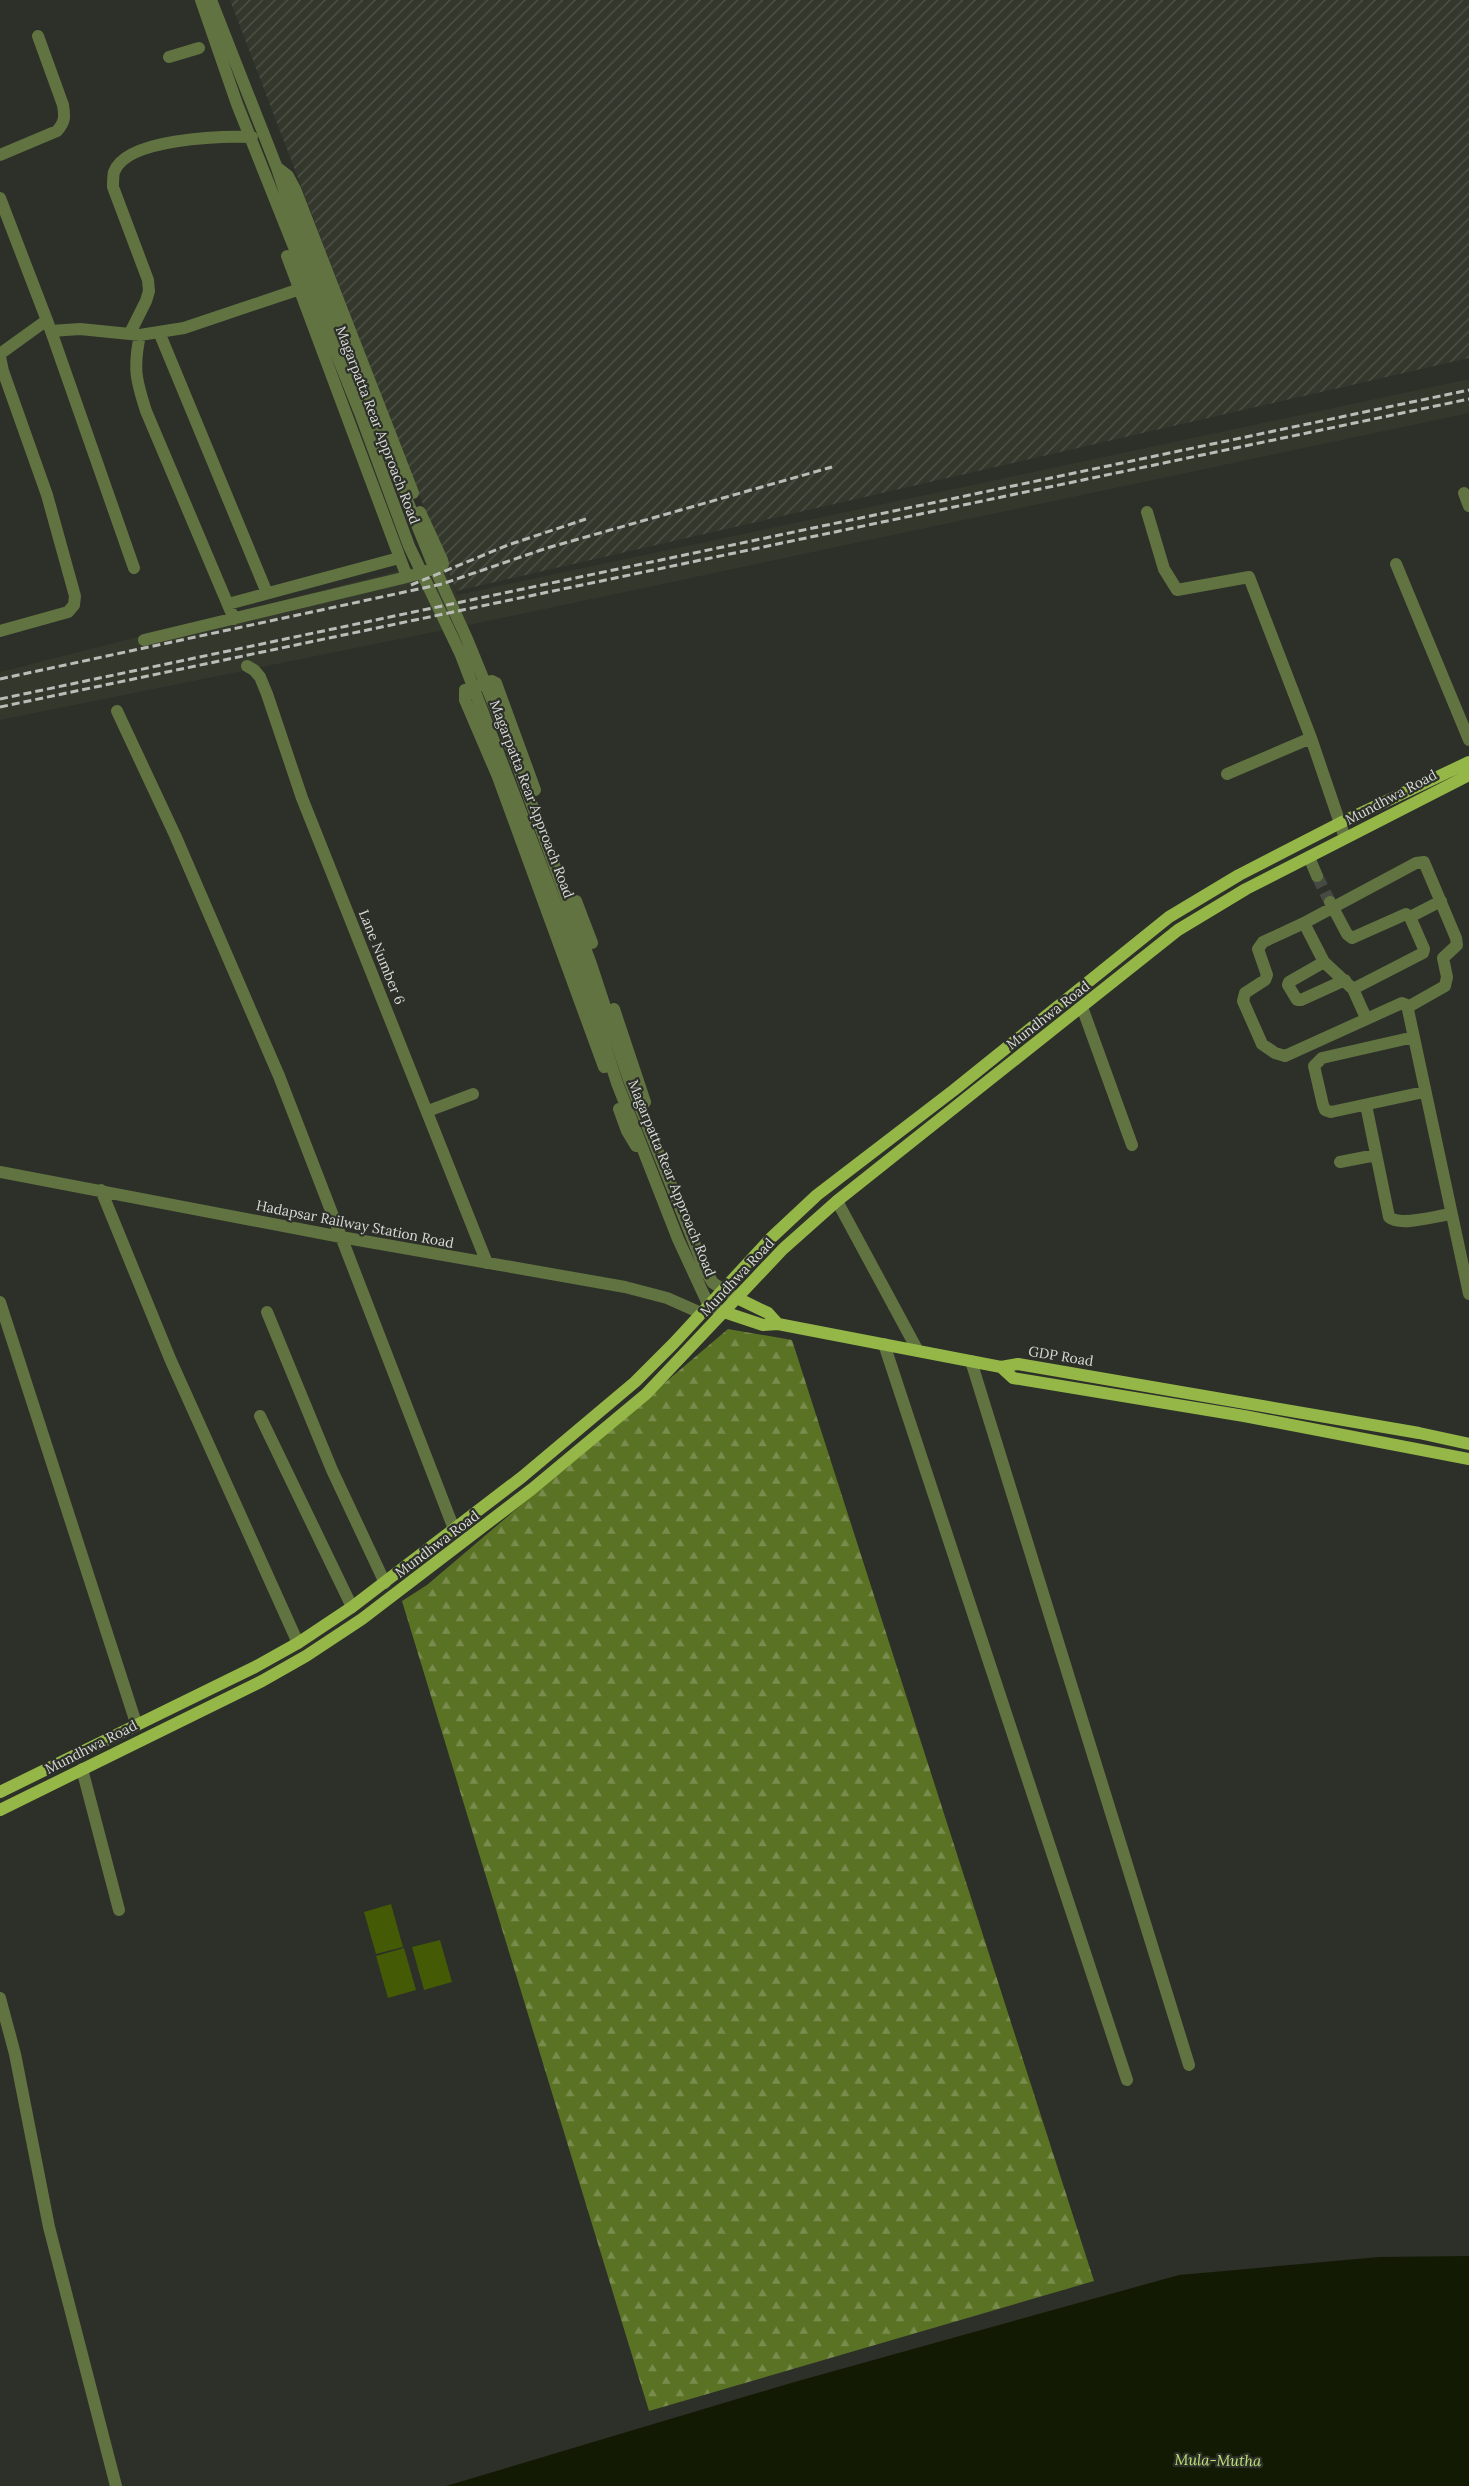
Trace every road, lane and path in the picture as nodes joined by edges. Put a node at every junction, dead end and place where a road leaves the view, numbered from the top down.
1 (201, 0) edge
2 (211, 0) edge
3 (38, 36) dead end
4 (199, 48) dead end
5 (169, 56) dead end
6 (252, 137) junction
7 (0, 155) edge
8 (263, 164) junction
9 (277, 168) junction
10 (0, 198) edge
11 (291, 229) junction
12 (300, 289) junction
13 (49, 325) junction
14 (159, 332) junction
15 (135, 334) junction
16 (0, 356) edge
17 (1464, 493) dead end
18 (1469, 506) edge
19 (1147, 512) dead end
20 (399, 558) junction
21 (1396, 564) dead end
22 (134, 568) dead end
23 (407, 577) junction
24 (267, 593) junction
25 (228, 604) junction
26 (234, 619) junction
27 (0, 632) edge
28 (144, 640) dead end
29 (247, 666) dead end
30 (117, 711) dead end
31 (1312, 738) junction
32 (1469, 740) edge
33 (1469, 762) edge
34 (1227, 774) dead end
35 (1469, 774) edge
36 (1340, 823) junction
37 (1345, 838) junction
38 (1309, 857) junction
39 (1317, 876) tunnel mouth
40 (1441, 902) junction
41 (1331, 905) junction
42 (1169, 917) junction
43 (1410, 917) junction
44 (1304, 923) junction
45 (1178, 930) junction
46 (1324, 962) junction
47 (1349, 985) junction
48 (1082, 1007) junction
49 (1408, 1007) junction
50 (1366, 1018) junction
51 (1414, 1037) junction
52 (622, 1080) junction
53 (1424, 1092) junction
54 (473, 1094) dead end
55 (1366, 1105) junction
56 (428, 1111) junction
57 (648, 1125) junction
58 (904, 1126) junction
59 (914, 1138) junction
60 (1132, 1145) dead end
61 (1376, 1155) junction
62 (647, 1159) junction
63 (1340, 1162) dead end
64 (0, 1172) edge
65 (101, 1190) junction
66 (837, 1201) junction
67 (1451, 1214) junction
68 (341, 1237) junction
69 (487, 1263) junction
70 (723, 1291) junction
71 (1469, 1294) edge
72 (737, 1298) junction
73 (0, 1302) edge
74 (705, 1309) junction
75 (267, 1312) dead end
76 (724, 1312) junction
77 (778, 1324) junction
78 (884, 1344) junction
79 (918, 1351) junction
80 (971, 1362) junction
81 (1001, 1367) junction
82 (260, 1416) dead end
83 (1469, 1444) edge
84 (1469, 1459) edge
85 (454, 1529) junction
86 (385, 1583) junction
87 (357, 1604) junction
88 (371, 1613) junction
89 (298, 1643) junction
90 (136, 1723) junction
91 (82, 1768) junction
92 (0, 1792) edge
93 (0, 1810) edge
94 (119, 1910) dead end
95 (0, 1998) edge
96 (1189, 2066) dead end
97 (1127, 2080) dead end
98 (116, 2486) edge

1 - 6 street, Magarpatta Rear Approach Road
2 - 9 street, Magarpatta Rear Approach Road
3 - 7 street
4 - 5 street
6 - 8 street, Magarpatta Rear Approach Road
6 - 15 street
8 - 11 street, Magarpatta Rear Approach Road
8 - 12 street
9 - 11 street, Magarpatta Rear Approach Road
9 - 23 street
10 - 13 street
11 - 52 street, Magarpatta Rear Approach Road
12 - 14 street
12 - 20 street
13 - 15 street
13 - 16 street
13 - 22 street
14 - 15 street
14 - 24 street
15 - 25 street
16 - 27 street
17 - 18 street
19 - 31 street
20 - 23 street
20 - 24 street
21 - 32 street
23 - 26 street
24 - 25 street
25 - 26 street
26 - 28 street
29 - 56 street, Lane Number 6
30 - 68 street
31 - 34 street
31 - 36 street
33 - 36 main road, Mundhwa Road
35 - 37 main road, Mundhwa Road
36 - 37 street
36 - 42 main road, Mundhwa Road
37 - 38 main road, Mundhwa Road
38 - 39 street
38 - 45 main road, Mundhwa Road
40 - 41 street
40 - 43 street
40 - 49 street
41 - 43 street
41 - 44 street
42 - 45 main road
42 - 58 main road, Mundhwa Road
43 - 47 street
44 - 46 street
44 - 50 street
45 - 48 main road, Mundhwa Road
46 - 47 street
46 - 47 street
47 - 50 street
48 - 59 main road, Mundhwa Road
48 - 60 street
49 - 50 street
49 - 51 street
51 - 53 street
51 - 55 street
52 - 57 street, Magarpatta Rear Approach Road
52 - 62 street, Magarpatta Rear Approach Road
53 - 55 street
53 - 67 street
54 - 56 street
55 - 61 street
56 - 69 street, Lane Number 6
57 - 62 street
57 - 70 street, Magarpatta Rear Approach Road
58 - 59 main road
58 - 70 main road, Mundhwa Road
59 - 66 main road, Mundhwa Road
61 - 63 street
61 - 67 street
62 - 74 street, Magarpatta Rear Approach Road
64 - 65 street, Hadapsar Railway Station Road
65 - 68 street, Hadapsar Railway Station Road
65 - 89 street
66 - 72 main road, Mundhwa Road
66 - 79 street
67 - 71 street
68 - 69 street, Hadapsar Railway Station Road
68 - 85 street
69 - 74 street, Hadapsar Railway Station Road
70 - 72 street, Magarpatta Rear Approach Road
70 - 74 main road, Mundhwa Road
72 - 76 main road, Mundhwa Road
72 - 77 main road, Magarpatta Rear Approach Road
73 - 90 street
74 - 76 street
74 - 85 main road, Mundhwa Road
75 - 86 street
76 - 77 main road
76 - 88 main road, Mundhwa Road
77 - 78 main road
78 - 79 main road
78 - 97 street
79 - 80 main road
80 - 81 main road
80 - 96 street
81 - 83 main road, GDP Road
81 - 84 main road
82 - 87 street
85 - 86 main road, Mundhwa Road
86 - 87 main road, Mundhwa Road
87 - 88 main road
87 - 89 main road, Mundhwa Road
88 - 91 main road, Mundhwa Road
89 - 90 main road, Mundhwa Road
90 - 92 main road, Mundhwa Road
91 - 93 main road, Mundhwa Road
91 - 94 street
95 - 98 street

